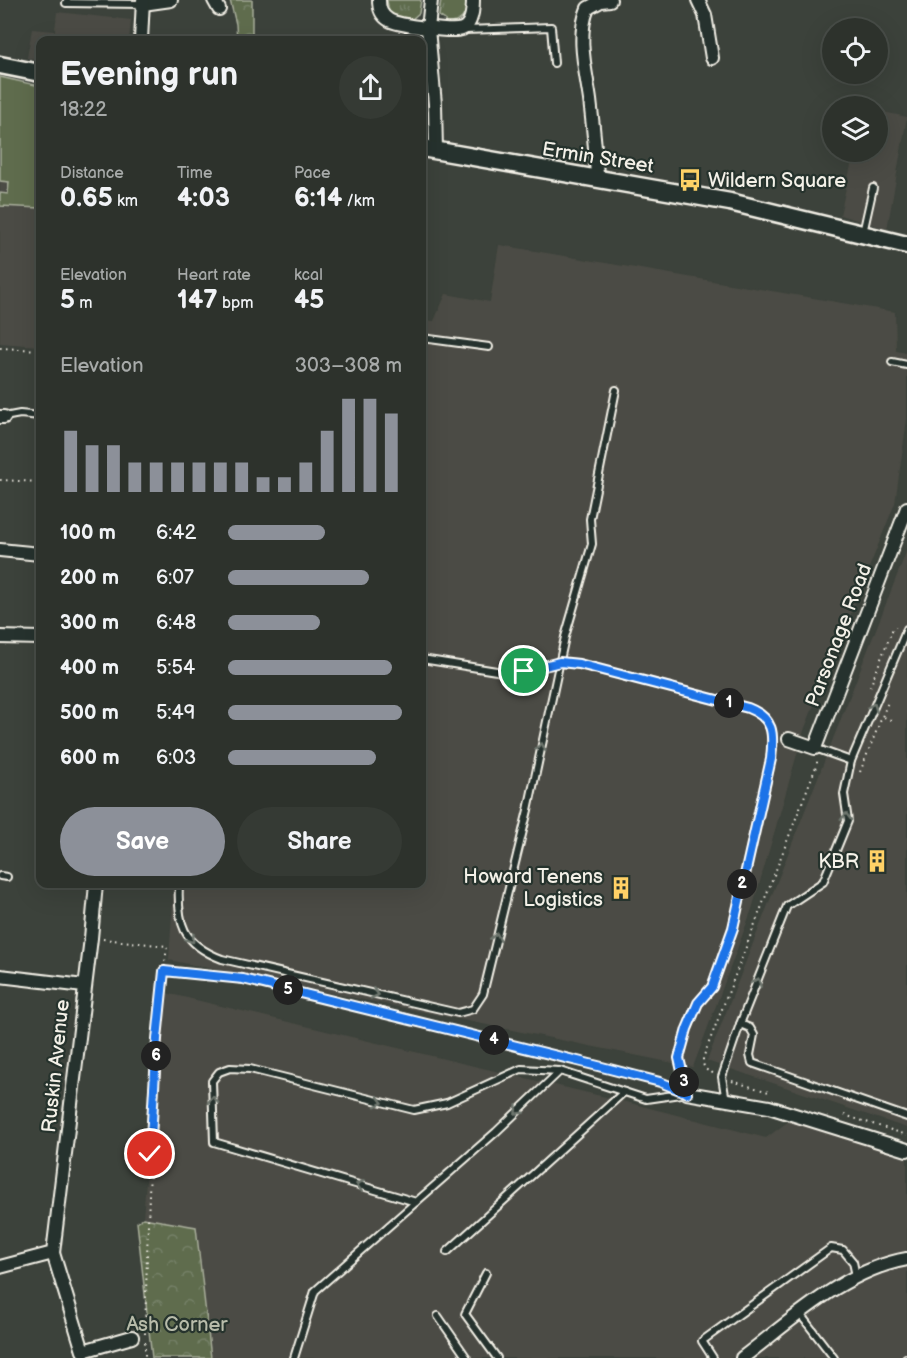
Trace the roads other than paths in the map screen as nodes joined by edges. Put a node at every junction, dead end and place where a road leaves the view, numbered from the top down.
1 (171, 0) edge
2 (379, 0) edge
3 (431, 0) edge
4 (473, 0) edge
5 (610, 0) edge
6 (698, 0) edge
7 (143, 2) edge
8 (66, 3) dead end
9 (428, 30) junction
10 (461, 30) junction
11 (141, 36) edge
12 (712, 58) dead end
13 (554, 63) dead end
14 (0, 65) edge
15 (36, 72) edge
16 (429, 149) edge
17 (597, 178) junction
18 (873, 188) dead end
19 (862, 234) junction
20 (907, 245) edge
21 (426, 339) edge
22 (489, 347) dead end
23 (892, 362) dead end
24 (907, 365) edge
25 (616, 390) dead end
26 (36, 416) edge
27 (2, 417) edge
28 (907, 508) edge
29 (0, 550) edge
30 (36, 554) edge
31 (907, 628) edge
32 (0, 637) edge
33 (36, 638) edge
34 (426, 660) edge
35 (560, 662) junction
36 (773, 734) junction
37 (789, 739) joint
38 (815, 748) junction
39 (851, 761) junction
40 (96, 888) edge
41 (179, 888) edge
42 (0, 976) edge
43 (84, 986) junction
44 (740, 1024) junction
45 (560, 1071) junction
46 (624, 1092) junction
47 (687, 1093) junction
48 (726, 1101) junction
49 (907, 1117) edge
50 (907, 1150) edge
51 (416, 1202) junction
52 (447, 1252) dead end
53 (53, 1253) junction
54 (907, 1259) edge
55 (0, 1267) edge
56 (486, 1274) dead end
57 (856, 1276) junction
58 (800, 1314) junction
59 (438, 1316) dead end
60 (132, 1337) dead end
61 (294, 1358) edge
62 (467, 1358) edge
63 (497, 1358) edge
64 (713, 1358) edge
65 (742, 1358) edge
66 (834, 1358) edge

1 - 7 street
2 - 9 street
3 - 9 street
4 - 10 street
5 - 17 street
6 - 12 street
7 - 8 lane
7 - 11 street
9 - 10 street
9 - 16 street
10 - 13 lane
14 - 15 main road
16 - 17 main road, Ermin Street
17 - 19 main road, Ermin Street
18 - 19 lane
19 - 20 main road, Ermin Street
21 - 22 lane
23 - 24 lane
25 - 35 lane
26 - 27 lane
28 - 38 street, Parsonage Road
29 - 30 street
39 -> 31 lane
32 - 33 street
34 - 35 lane
35 - 36 lane
41 -> 35 lane
36 - 37 lane
36 - 47 lane
37 - 38 street
38 - 39 lane
44 -> 39 lane
40 - 43 street, Ruskin Avenue
42 - 43 street
43 - 53 street, Ruskin Avenue
44 - 48 lane
44 - 49 lane
45 - 46 lane
45 -> 51 lane
51 -> 45 lane
46 - 47 lane
46 - 52 lane
47 - 48 street
48 - 50 street
51 - 61 lane
53 - 55 street
53 - 60 street, Ruskin Avenue
54 - 57 street
56 - 63 lane
57 - 58 street
57 - 64 lane
58 - 65 street
58 - 66 lane
59 - 62 lane

